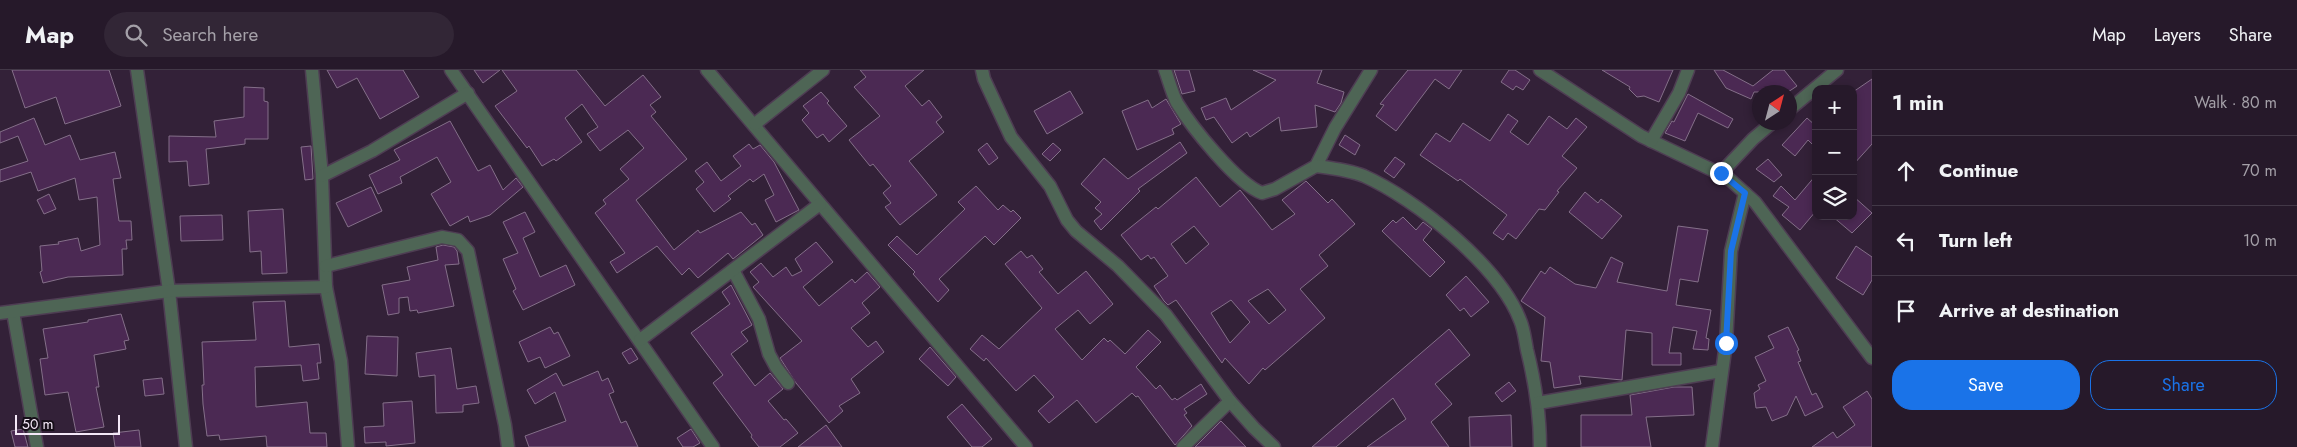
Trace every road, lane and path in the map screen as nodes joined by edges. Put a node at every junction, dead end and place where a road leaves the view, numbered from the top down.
1 (137, 70) edge
2 (312, 70) edge
3 (451, 70) edge
4 (707, 70) edge
5 (823, 70) edge
6 (982, 70) edge
7 (1164, 70) edge
8 (1371, 70) edge
9 (1540, 70) edge
10 (1688, 70) edge
11 (1837, 70) edge
12 (468, 94) junction
13 (1797, 103) edge
14 (755, 124) junction
15 (1764, 130) edge
16 (1651, 141) junction
17 (1316, 166) junction
18 (1721, 173) junction
19 (322, 176) junction
20 (1745, 193) junction
21 (820, 204) junction
22 (326, 266) junction
23 (733, 270) junction
24 (326, 287) junction
25 (169, 291) junction
26 (6, 312) edge
27 (640, 340) junction
28 (1872, 358) edge
29 (1721, 371) junction
30 (788, 383) dead end
31 (1230, 401) junction
32 (1538, 403) junction
33 (37, 447) edge
34 (186, 447) edge
35 (348, 447) edge
36 (508, 447) edge
37 (714, 447) edge
38 (1026, 447) edge
39 (1183, 447) edge
40 (1274, 447) edge
41 (1540, 447) edge
42 (1712, 447) edge

1 - 25 street
2 - 19 street
3 - 12 street
4 - 14 street
5 - 14 street
6 - 31 street
7 - 17 street
8 - 17 street
9 - 16 street
10 - 16 street
11 - 13 street
12 - 19 street
12 - 27 street
14 - 21 street
15 - 18 street
16 - 18 street
17 - 32 street
18 - 20 street
19 - 22 street
20 - 28 street
20 - 29 street
21 - 23 street
21 - 38 street
22 - 24 street
22 - 36 street
23 - 27 street
23 - 30 street
24 - 25 street
24 - 35 street
25 - 26 street
25 - 34 street
26 - 33 street
27 - 37 street
29 - 32 street
29 - 42 street
31 - 39 street
31 - 40 street
32 - 41 street

